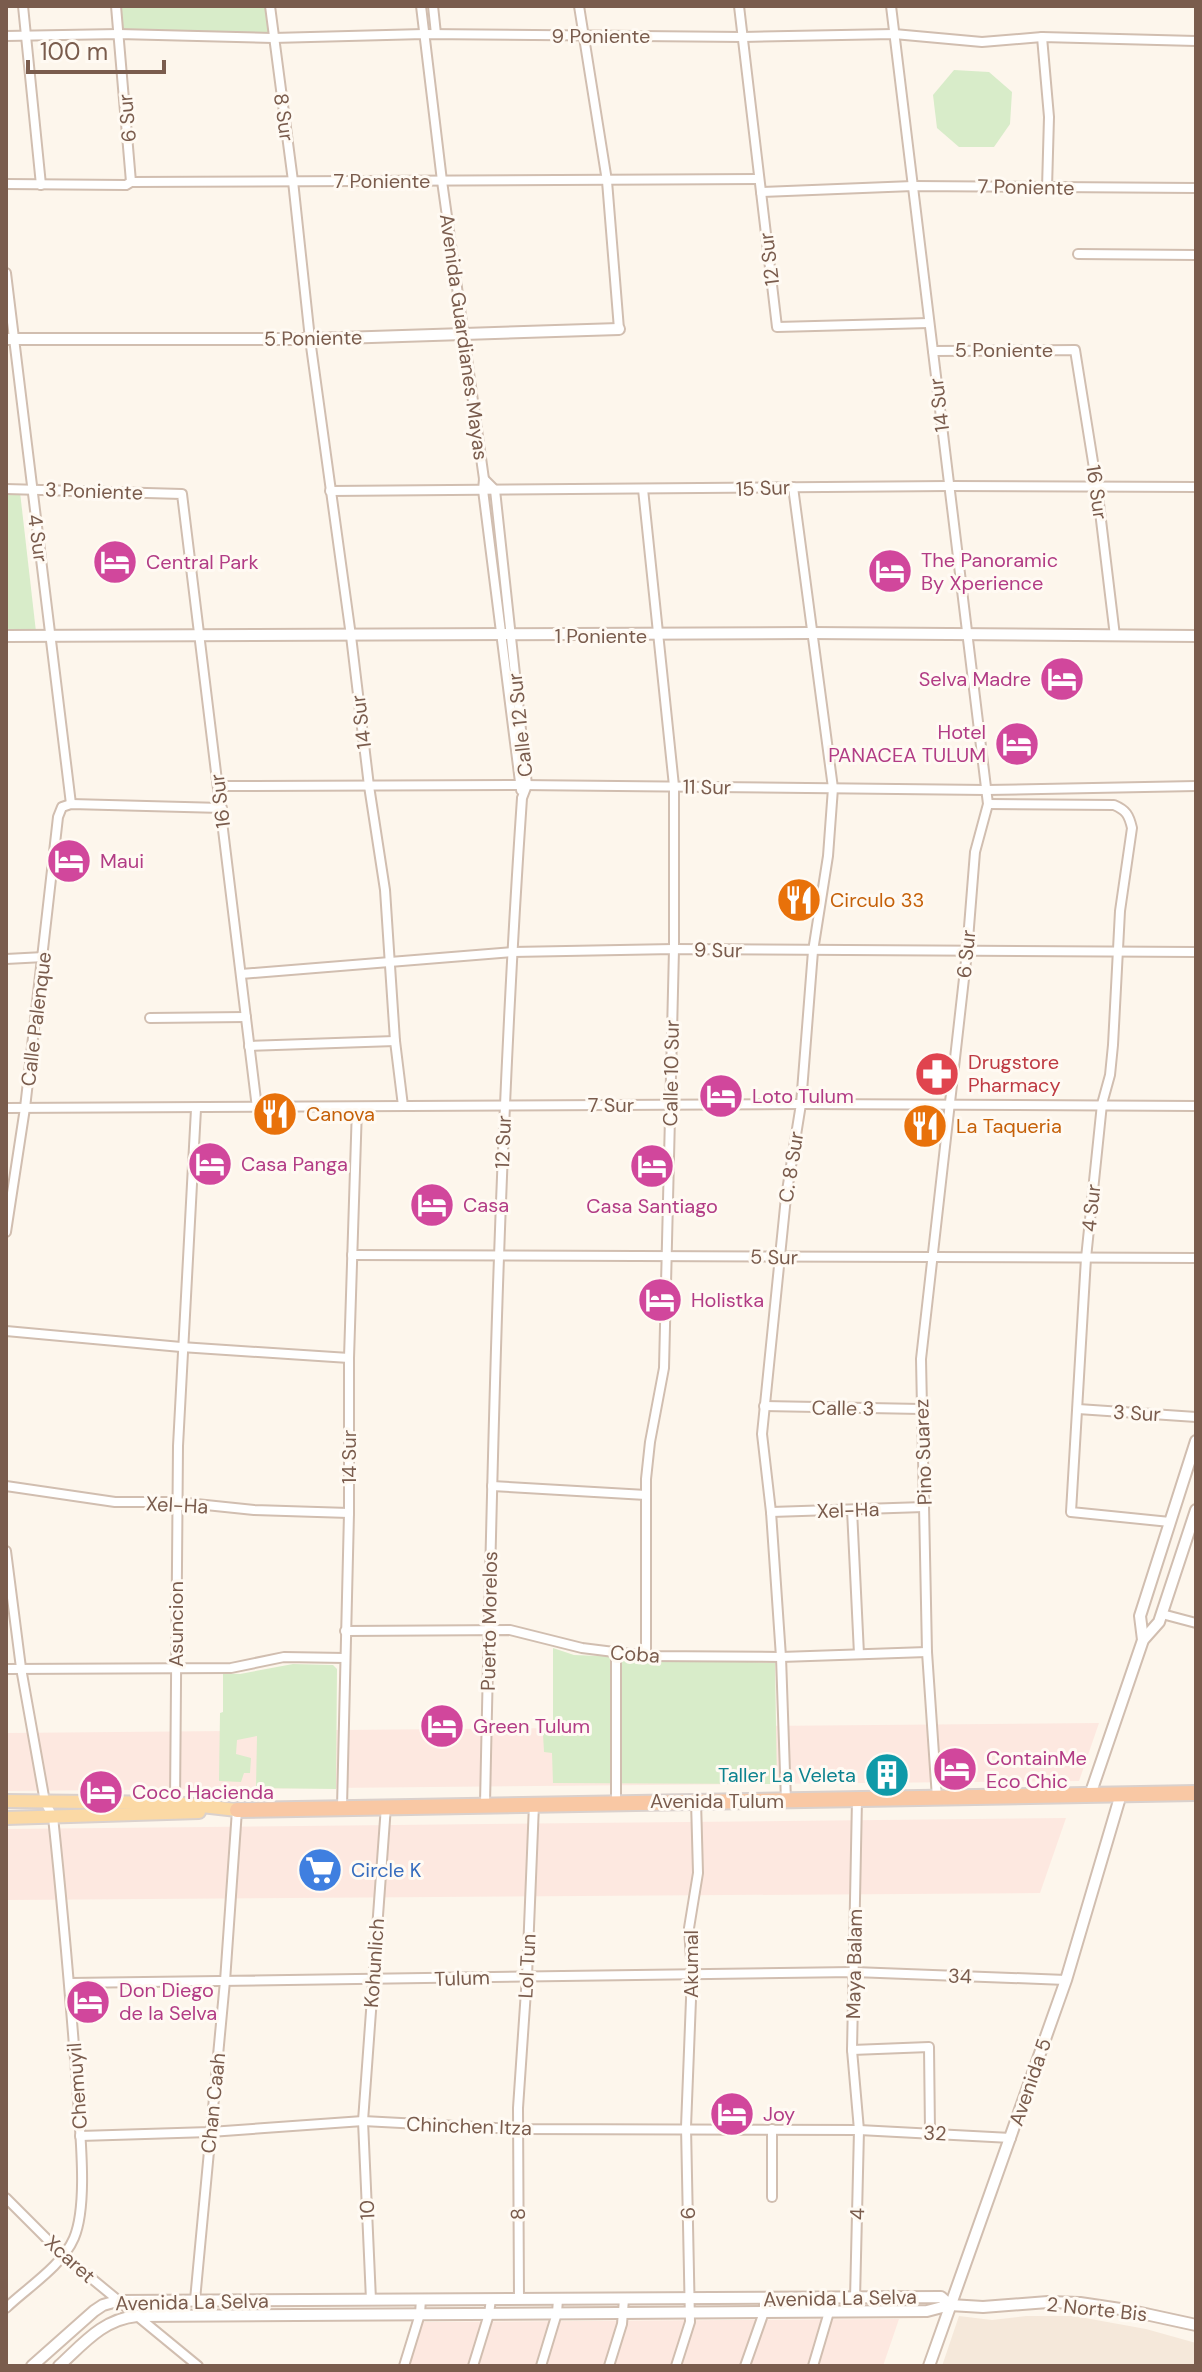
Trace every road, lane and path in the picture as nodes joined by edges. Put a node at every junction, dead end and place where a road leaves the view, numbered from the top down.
1 (23, 6) edge
2 (116, 6) edge
3 (270, 6) edge
4 (421, 6) edge
5 (433, 6) edge
6 (579, 6) edge
7 (739, 6) edge
8 (891, 6) edge
9 (119, 34) junction
10 (424, 34) junction
11 (436, 34) junction
12 (894, 34) junction
13 (27, 35) junction
14 (582, 35) junction
15 (6, 36) edge
16 (743, 37) junction
17 (1042, 37) junction
18 (273, 38) junction
19 (1196, 41) edge
20 (759, 179) junction
21 (293, 181) junction
22 (442, 181) junction
23 (607, 181) junction
24 (131, 182) junction
25 (6, 184) edge
26 (41, 185) junction
27 (913, 186) junction
28 (1047, 188) junction
29 (1196, 188) edge
30 (761, 192) junction
31 (1078, 254) dead end
32 (1196, 255) edge
33 (6, 273) edge
34 (929, 323) junction
35 (777, 327) joint
36 (619, 329) joint
37 (463, 332) junction
38 (11, 339) edge
39 (310, 339) junction
40 (1075, 350) joint
41 (933, 351) junction
42 (484, 479) junction
43 (949, 486) junction
44 (793, 487) junction
45 (1097, 487) junction
46 (1196, 487) edge
47 (6, 489) edge
48 (32, 489) junction
49 (643, 489) junction
50 (483, 490) junction
51 (495, 490) junction
52 (330, 491) junction
53 (182, 494) joint
54 (506, 589) junction
55 (495, 591) junction
56 (811, 633) junction
57 (968, 635) junction
58 (6, 636) edge
59 (52, 636) junction
60 (200, 636) junction
61 (351, 636) junction
62 (506, 636) junction
63 (657, 636) junction
64 (1115, 636) junction
65 (1196, 636) edge
66 (523, 785) junction
67 (219, 786) junction
68 (369, 786) junction
69 (674, 786) junction
70 (1196, 786) edge
71 (833, 788) junction
72 (986, 790) junction
73 (522, 798) joint
74 (988, 804) junction
75 (67, 805) junction
76 (222, 808) junction
77 (674, 949) junction
78 (813, 951) junction
79 (512, 952) junction
80 (967, 952) junction
81 (1120, 952) junction
82 (1196, 952) edge
83 (44, 957) junction
84 (6, 959) edge
85 (390, 963) junction
86 (241, 974) junction
87 (246, 1017) junction
88 (150, 1018) dead end
89 (395, 1041) junction
90 (249, 1046) junction
91 (801, 1104) junction
92 (1102, 1104) junction
93 (670, 1105) junction
94 (403, 1106) junction
95 (504, 1106) junction
96 (948, 1106) junction
97 (1196, 1106) edge
98 (357, 1107) junction
99 (6, 1108) edge
100 (25, 1108) junction
101 (257, 1108) junction
102 (196, 1109) junction
103 (7, 1216) edge
104 (6, 1232) edge
105 (352, 1255) junction
106 (499, 1255) junction
107 (665, 1255) junction
108 (932, 1256) junction
109 (779, 1258) junction
110 (1086, 1258) junction
111 (1196, 1258) edge
112 (6, 1331) edge
113 (181, 1347) junction
114 (349, 1358) junction
115 (764, 1406) junction
116 (921, 1409) junction
117 (1078, 1409) junction
118 (1196, 1417) edge
119 (1196, 1441) edge
120 (1192, 1467) edge
121 (6, 1486) edge
122 (492, 1486) junction
123 (646, 1495) junction
124 (177, 1502) junction
125 (924, 1507) junction
126 (852, 1510) junction
127 (1196, 1510) edge
128 (771, 1512) junction
129 (349, 1513) junction
130 (1170, 1522) junction
131 (6, 1551) edge
132 (7, 1570) edge
133 (1162, 1614) junction
134 (1196, 1623) edge
135 (345, 1631) junction
136 (489, 1631) junction
137 (1143, 1640) junction
138 (927, 1652) junction
139 (616, 1654) junction
140 (859, 1654) junction
141 (646, 1656) junction
142 (781, 1657) junction
143 (345, 1658) junction
144 (21, 1668) junction
145 (6, 1669) edge
146 (176, 1669) junction
147 (1196, 1793) edge
148 (1121, 1794) junction
149 (1090, 1795) junction
150 (937, 1798) junction
151 (857, 1799) junction
152 (6, 1801) edge
153 (696, 1801) junction
154 (786, 1801) junction
155 (45, 1802) junction
156 (616, 1802) junction
157 (175, 1803) junction
158 (534, 1803) junction
159 (485, 1804) junction
160 (386, 1805) junction
161 (342, 1807) junction
162 (237, 1810) junction
163 (53, 1817) junction
164 (6, 1818) edge
165 (854, 1972) junction
166 (692, 1974) junction
167 (527, 1976) junction
168 (1066, 1980) junction
169 (225, 1981) junction
170 (373, 1981) junction
171 (70, 1983) junction
172 (852, 2050) junction
173 (363, 2121) junction
174 (686, 2127) junction
175 (517, 2129) junction
176 (772, 2129) junction
177 (859, 2130) junction
178 (210, 2132) junction
179 (930, 2132) junction
180 (80, 2136) junction
181 (1011, 2138) junction
182 (772, 2197) dead end
183 (6, 2198) edge
184 (63, 2255) junction
185 (421, 2299) junction
186 (491, 2299) junction
187 (519, 2299) junction
188 (558, 2299) junction
189 (624, 2299) junction
190 (690, 2299) junction
191 (764, 2299) junction
192 (829, 2299) junction
193 (855, 2299) junction
194 (195, 2300) junction
195 (371, 2300) junction
196 (117, 2301) junction
197 (950, 2305) junction
198 (6, 2308) edge
199 (690, 2312) junction
200 (764, 2312) junction
201 (829, 2312) junction
202 (557, 2313) junction
203 (624, 2313) junction
204 (420, 2314) junction
205 (489, 2314) junction
206 (137, 2316) junction
207 (1196, 2325) edge
208 (32, 2366) edge
209 (59, 2366) edge
210 (198, 2366) edge
211 (404, 2366) edge
212 (473, 2366) edge
213 (541, 2366) edge
214 (609, 2366) edge
215 (676, 2366) edge
216 (745, 2366) edge
217 (813, 2366) edge
218 (929, 2366) edge

1 - 13 street
2 - 9 street, 6 Sur
3 - 18 street, 8 Sur
4 - 10 street, Avenida Guardianes Mayas
5 - 11 street
6 - 14 street
7 - 16 street, 12 Sur
8 - 12 street, 14 Sur
9 - 13 street, 9 Poniente
9 - 18 street, 9 Poniente
9 - 24 street, 6 Sur
10 - 11 street, 9 Poniente
10 - 18 street, 9 Poniente
10 - 22 street, Avenida Guardianes Mayas
11 - 14 street, 9 Poniente
12 - 16 street, 9 Poniente
12 - 17 street, 9 Poniente
12 - 27 street, 14 Sur
13 - 15 street, 9 Poniente
13 - 26 street
14 - 16 street, 9 Poniente
14 - 23 street
16 - 20 street, 12 Sur
17 - 19 street, 9 Poniente
17 - 28 street
18 - 21 street, 8 Sur
20 - 23 street, 7 Poniente
20 - 30 street, 12 Sur
21 - 22 street, 7 Poniente
21 - 24 street, 7 Poniente
21 - 39 street, 8 Sur
22 - 23 street, 7 Poniente
22 - 37 street, Avenida Guardianes Mayas
23 - 36 street
24 - 26 street, 7 Poniente
25 - 26 street, 7 Poniente
27 - 28 street, 7 Poniente
27 - 30 street, 7 Poniente
27 - 34 street, 14 Sur
28 - 29 street, 7 Poniente
30 - 35 street, 12 Sur
31 - 32 street
33 - 38 street, 4 Sur
34 - 35 street, 5 Poniente
34 - 41 street, 14 Sur
36 - 37 street, 5 Poniente
37 - 39 street, 5 Poniente
37 - 42 street, Avenida Guardianes Mayas
38 - 39 street, 5 Poniente
38 - 48 street, 4 Sur
39 - 52 street, 14 Sur
40 - 41 street, 5 Poniente
40 - 45 street, 16 Sur
41 - 43 street, 14 Sur
42 - 50 street, Calle 12 Sur
42 - 51 street
43 - 44 street, 15 Sur
43 - 45 street, 15 Sur
43 - 57 street, 14 Sur
44 - 49 street, 15 Sur
44 - 56 street, C. 8 Sur
45 - 46 street, 15 Sur
45 - 64 street, 16 Sur
47 - 48 street, 3 Poniente
48 - 53 street, 3 Poniente
48 - 59 street, 4 Sur
49 - 51 street, 15 Sur
49 - 63 street, Calle 10 Sur
50 - 51 street, 15 Sur
50 - 52 street, 15 Sur
50 - 55 street, Calle 12 Sur
51 - 54 street, Calle 12 Sur
52 - 61 street, 14 Sur
53 - 60 street, 16 Sur
54 - 55 street
54 - 62 street, Calle 12 Sur
55 - 62 street, Calle 12 Sur
56 - 57 street, 1 Poniente
56 - 63 street, 1 Poniente
56 - 71 street, C. 8 Sur
57 - 64 street, 1 Poniente
57 - 72 street, 14 Sur
58 - 59 street, 1 Poniente
59 - 60 street, 1 Poniente
59 - 75 street, 4 Sur
60 - 61 street, 1 Poniente
60 - 67 street, 16 Sur
61 - 62 street, 1 Poniente
61 - 68 street, 14 Sur
62 - 63 street, 1 Poniente
62 - 66 street, Calle 12 Sur
63 - 69 street, Calle 10 Sur
64 - 65 street, 1 Poniente
66 - 68 street, 11 Sur
66 - 69 street, 11 Sur
66 - 73 street, Calle 12 Sur
67 - 68 street, 11 Sur
67 - 76 street, 16 Sur
68 - 85 street, 14 Sur
69 - 71 street, 11 Sur
69 - 77 street, Calle 10 Sur
70 - 72 street, 11 Sur
71 - 72 street, 11 Sur
71 - 78 street, C. 8 Sur
72 - 74 street, 14 Sur
73 - 79 street, 12 Sur
74 - 80 street, 6 Sur
74 - 81 street, 4 Sur
75 - 76 street
75 - 83 street, Calle Palenque
76 - 86 street, 16 Sur
77 - 78 street, 9 Sur
77 - 79 street, 9 Sur
77 - 93 street, Calle 10 Sur
78 - 80 street, 9 Sur
78 - 91 street, C. 8 Sur
79 - 85 street, 9 Sur
79 - 95 street, 12 Sur
80 - 81 street, 9 Sur
80 - 96 street, 6 Sur
81 - 82 street, 9 Sur
81 - 92 street, 4 Sur
83 - 84 street
83 - 100 street, Calle Palenque
85 - 86 street, 9 Sur
85 - 89 street, 14 Sur
86 - 87 street, 16 Sur
87 - 88 street
87 - 90 street, 16 Sur
89 - 90 street
89 - 94 street, 14 Sur
90 - 101 street, 16 Sur
91 - 93 street, 7 Sur
91 - 96 street, 7 Sur
91 - 109 street, C. 8 Sur
92 - 96 street, 7 Sur
92 - 97 street, 7 Sur
92 - 110 street, 4 Sur
93 - 95 street, 7 Sur
93 - 107 street, Calle 10 Sur
94 - 95 street, 7 Sur
94 - 98 street, 7 Sur
95 - 106 street, 12 Sur
96 - 108 street, Pino Suarez
98 - 101 street, 7 Sur
98 - 105 street, 14 Sur
99 - 100 street, 7 Sur
100 - 102 street, 7 Sur
100 - 103 street, Calle Palenque
101 - 102 street, 7 Sur
102 - 113 street
103 - 104 street, Calle Palenque
105 - 106 street, 5 Sur
105 - 114 street, 14 Sur
106 - 107 street, 5 Sur
106 - 122 street, 12 Sur
107 - 109 street, 5 Sur
107 - 123 street, Calle 10 Sur
108 - 109 street, 5 Sur
108 - 110 street, 5 Sur
108 - 116 street, Pino Suarez
109 - 115 street, C. 8 Sur
110 - 111 street, 5 Sur
110 - 117 street, 4 Sur
112 - 113 street
113 - 114 street
113 - 124 street, Asuncion
114 - 129 street, 14 Sur
115 - 116 street, Calle 3
115 - 128 street, C. 8 Sur
116 - 125 street, Pino Suarez
117 - 118 street, 3 Sur
117 - 130 street, 4 Sur
119 - 120 street
120 - 130 street
121 - 124 street, Xel-Ha
122 - 123 street
122 - 136 street, Puerto Morelos
123 - 141 street, Calle 10 Sur
124 - 129 street, Xel-Ha
124 - 146 street, Asuncion
125 - 126 street, Xel-Ha
125 - 138 street, Pino Suarez
126 - 128 street, Xel-Ha
126 - 140 street
127 - 133 street
128 - 142 street, C. 8 Sur
129 - 135 street, 14 Sur
130 - 137 street
131 - 132 street
132 - 144 street
133 - 134 street
133 - 137 street
135 - 136 street, Coba
135 - 143 street, 14 Sur
136 - 139 street, Coba
136 - 159 street, Puerto Morelos
137 - 149 street
138 - 140 street, Coba
138 - 150 street, Pino Suarez
139 - 141 street, Coba
139 - 156 street
140 - 142 street, Coba
141 - 142 street, Coba
142 - 154 street, C. 8 Sur
143 - 146 street
143 - 161 street, 14 Sur
144 - 145 street
144 - 146 street
144 - 155 street
146 - 157 street, Asuncion
147 - 148 highway, Avenida Tulum
148 - 149 highway, Avenida Tulum
148 - 168 street, Avenida 5
149 - 150 highway, Avenida Tulum
150 - 151 highway, Avenida Tulum
151 - 154 highway, Avenida Tulum
151 - 165 street, Maya Balam
152 - 155 main road, Avenida Tulum
153 - 154 highway, Avenida Tulum
153 - 156 highway, Avenida Tulum
153 - 166 street, Akumal
155 - 157 main road, Avenida Tulum
155 - 163 street
156 - 158 highway, Avenida Tulum
157 - 162 main road, Avenida Tulum
158 - 159 highway, Avenida Tulum
158 - 167 street, Lol Tun
159 - 160 highway, Avenida Tulum
160 - 161 highway, Avenida Tulum
160 - 170 street, Kohunlich
161 - 162 highway, Avenida Tulum
162 - 163 main road, Avenida Tulum
162 - 169 street, Chan Caah
163 - 164 main road, Avenida Tulum
163 - 171 street, Chemuyil
165 - 166 street, Tulum
165 - 168 street, 34
165 - 172 street, Maya Balam
166 - 167 street, Tulum
166 - 174 street, Akumal
167 - 170 street, Tulum
167 - 175 street, Lol Tun
168 - 181 street, Avenida 5
169 - 170 street, Tulum
169 - 171 street, Tulum
169 - 178 street, Chan Caah
170 - 173 street, Kohunlich
171 - 180 street, Chemuyil
172 - 177 street, Maya Balam
172 - 179 street
173 - 175 street, Chinchen Itza
173 - 178 street, Chinchen Itza
173 - 195 street, 10
174 - 175 street, Chinchen Itza
174 - 176 street, Chinchen Itza
174 - 190 street, 6
175 - 187 street, 8
176 - 177 street, Chinchen Itza
176 - 182 street
177 - 179 street, 32
177 - 193 street, 4
178 - 180 street, Chinchen Itza
178 - 194 street, Chan Caah
179 - 181 street, 32
180 - 184 street, Chemuyil
181 - 197 street, Avenida 5
183 - 184 street, Xcaret
184 - 196 street, Xcaret
184 - 198 street
185 - 186 street, Avenida La Selva
185 - 195 street, Avenida La Selva
185 - 204 street
186 - 187 street, Avenida La Selva
186 - 205 street
187 - 188 street, Avenida La Selva
188 - 189 street, Avenida La Selva
188 - 202 street
189 - 190 street, Avenida La Selva
189 - 203 street
190 - 191 street, Avenida La Selva
190 - 199 street, 6
191 - 192 street, Avenida La Selva
191 - 200 street
192 - 193 street, Avenida La Selva
192 - 201 street
193 - 197 street, Avenida La Selva
194 - 195 street, Avenida La Selva
194 - 196 street, Avenida La Selva
196 - 206 street, Xcaret
196 - 208 street, Avenida La Selva
197 - 201 street, Avenida La Selva
197 - 207 street, 2 Norte Bis
197 - 218 street, Avenida 5
199 - 200 street, Avenida La Selva
199 - 203 street, Avenida La Selva
199 - 215 street, 6
200 - 201 street, Avenida La Selva
200 - 216 street
201 - 217 street
202 - 203 street, Avenida La Selva
202 - 205 street, Avenida La Selva
202 - 213 street
203 - 214 street
204 - 205 street, Avenida La Selva
204 - 206 street, Avenida La Selva
204 - 211 street
205 - 212 street
206 - 209 street, Avenida La Selva
206 - 210 street, Xcaret

